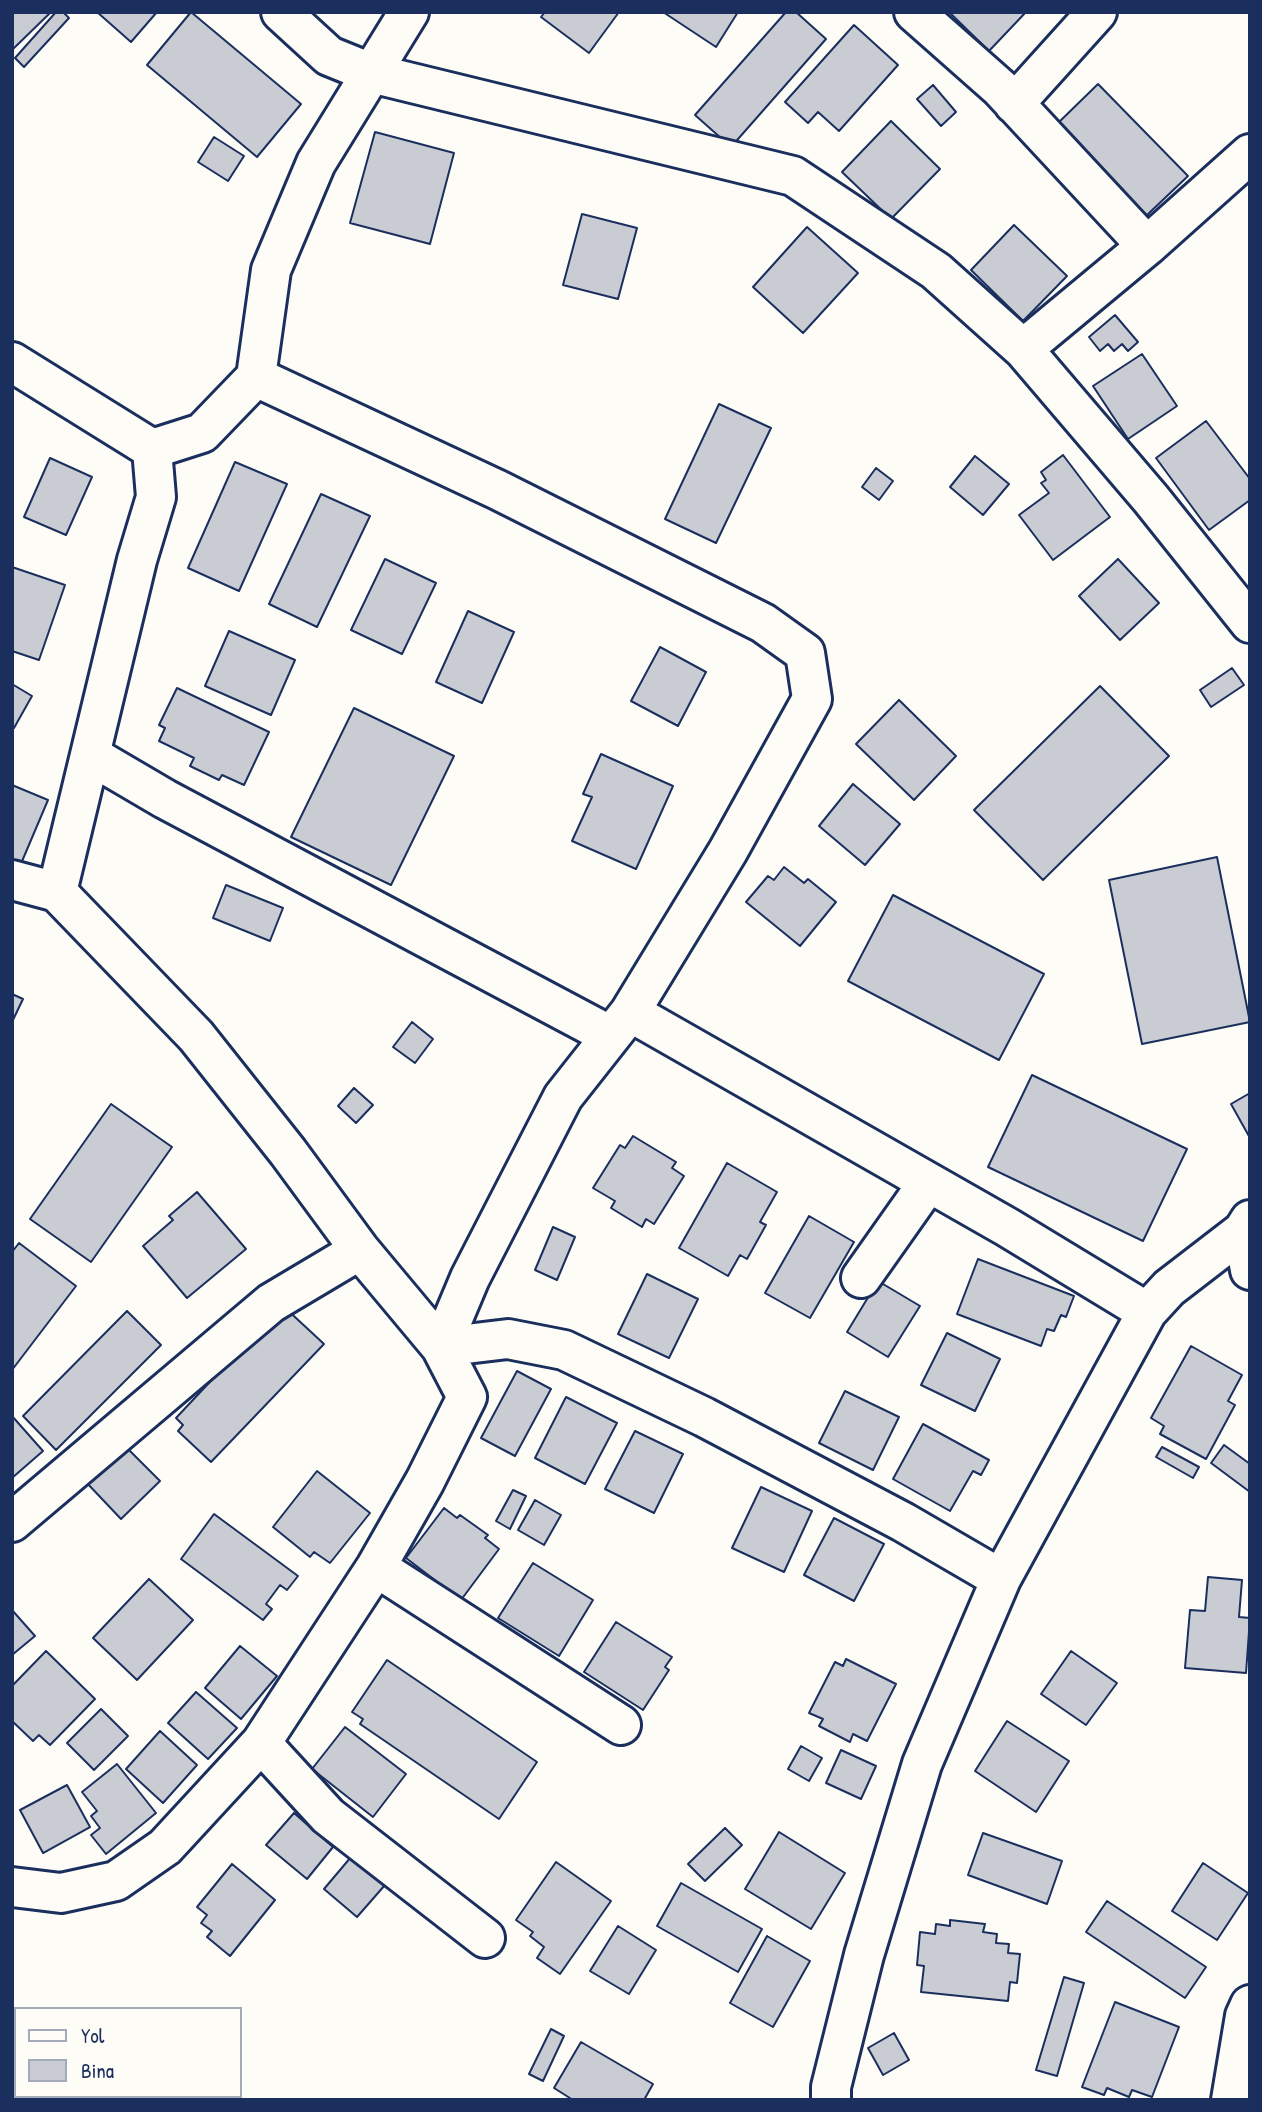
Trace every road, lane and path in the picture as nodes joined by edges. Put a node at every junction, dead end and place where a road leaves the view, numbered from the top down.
1 (281, 12) edge
2 (409, 12) edge
3 (914, 12) edge
4 (1097, 12) edge
5 (371, 74) junction
6 (1014, 103) junction
7 (1250, 154) edge
8 (1147, 246) junction
9 (1023, 349) junction
10 (12, 362) edge
11 (256, 377) junction
12 (152, 449) junction
13 (1250, 623) edge
14 (90, 755) junction
15 (12, 880) edge
16 (57, 892) junction
17 (621, 1024) junction
18 (928, 1183) junction
19 (1246, 1225) edge
20 (359, 1250) junction
21 (1250, 1270) edge
22 (860, 1278) dead end
23 (1147, 1312) junction
24 (441, 1347) junction
25 (12, 1522) edge
26 (376, 1567) junction
27 (1001, 1579) junction
28 (621, 1725) dead end
29 (261, 1743) junction
30 (12, 1887) edge
31 (485, 1938) dead end
32 (1250, 2005) edge
33 (831, 2100) edge
34 (1231, 2100) edge

1 - 5 street
2 - 5 street
3 - 6 street
4 - 6 street
5 - 9 street
5 - 11 street
6 - 8 street
7 - 8 street
8 - 9 street
9 - 13 street
10 - 12 street
11 - 12 street
11 - 17 street
12 - 14 street
14 - 16 street
14 - 17 street
15 - 16 street
16 - 20 street
17 - 18 street
17 - 24 street
18 - 22 street
18 - 23 street
19 - 21 street
19 - 23 street
20 - 24 street
20 - 25 street
23 - 27 street
24 - 26 street
24 - 27 street
26 - 28 street
26 - 29 street
27 - 33 street
29 - 30 street
29 - 31 street
32 - 34 street

